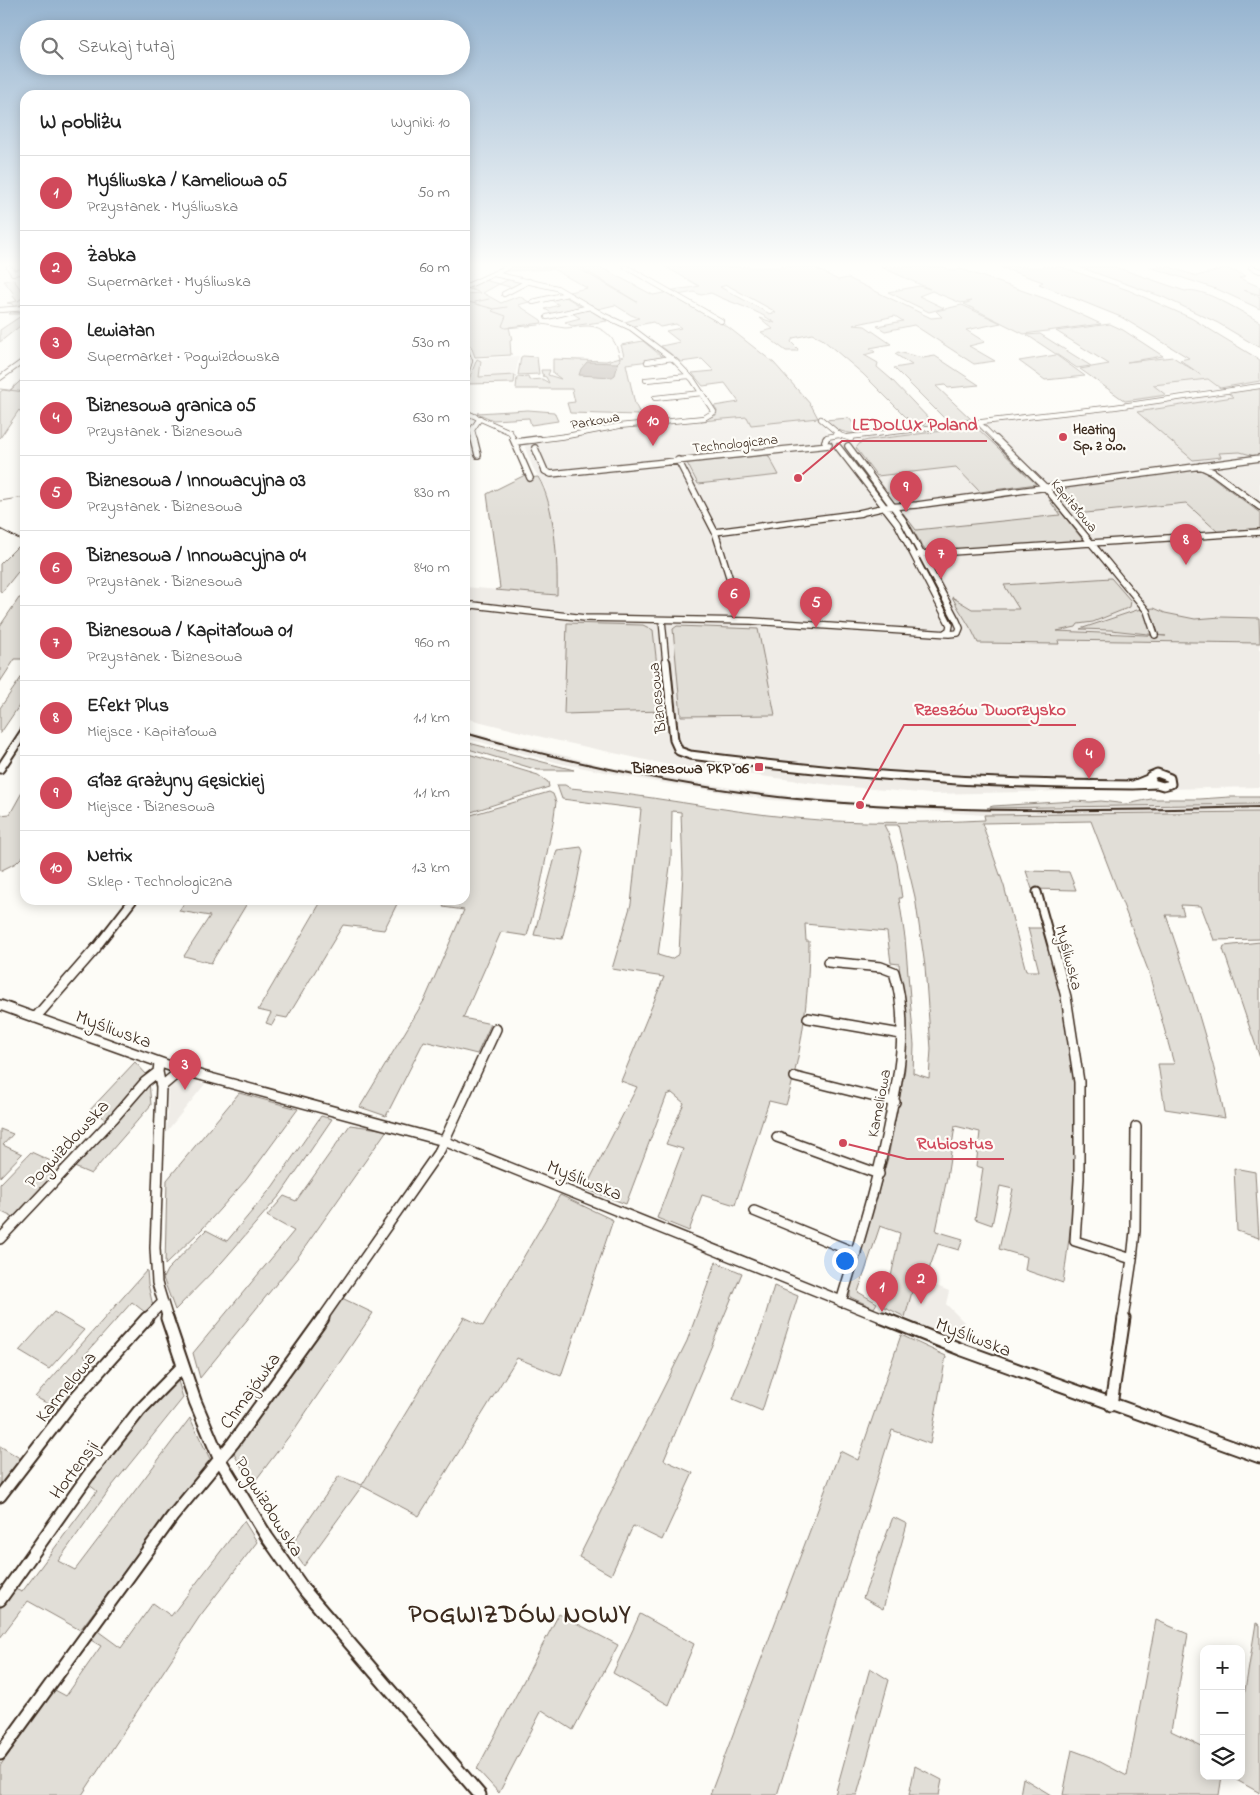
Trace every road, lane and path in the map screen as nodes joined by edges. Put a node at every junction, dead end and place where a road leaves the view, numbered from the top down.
1 (662, 351) edge
2 (672, 358) junction
3 (647, 362) dead end
4 (20, 364) edge
5 (689, 376) junction
6 (0, 378) edge
7 (646, 380) dead end
8 (1260, 386) edge
9 (702, 393) junction
10 (655, 398) dead end
11 (470, 414) edge
12 (480, 418) junction
13 (821, 420) dead end
14 (979, 423) junction
15 (826, 426) junction
16 (831, 435) junction
17 (840, 435) junction
18 (851, 439) junction
19 (516, 442) junction
20 (827, 443) junction
21 (848, 446) junction
22 (838, 447) junction
23 (535, 448) dead end
24 (478, 455) dead end
25 (1260, 458) edge
26 (678, 460) junction
27 (1199, 466) junction
28 (530, 478) dead end
29 (1045, 487) junction
30 (1260, 507) edge
31 (890, 508) junction
32 (715, 532) junction
33 (1260, 532) edge
34 (1092, 544) junction
35 (923, 555) junction
36 (915, 556) junction
37 (737, 602) dead end
38 (470, 607) edge
39 (662, 620) junction
40 (945, 633) junction
41 (1155, 634) dead end
42 (20, 739) edge
43 (0, 769) edge
44 (1150, 778) junction
45 (1156, 784) junction
46 (1133, 785) junction
47 (1037, 892) dead end
48 (129, 905) edge
49 (828, 962) dead end
50 (0, 1005) edge
51 (35, 1018) junction
52 (808, 1018) dead end
53 (496, 1029) dead end
54 (901, 1034) junction
55 (159, 1067) junction
56 (181, 1070) junction
57 (795, 1077) dead end
58 (161, 1087) junction
59 (895, 1102) junction
60 (1136, 1127) dead end
61 (777, 1137) dead end
62 (444, 1142) junction
63 (879, 1174) junction
64 (754, 1211) dead end
65 (0, 1240) edge
66 (856, 1253) junction
67 (1132, 1260) junction
68 (841, 1302) junction
69 (162, 1303) junction
70 (183, 1366) junction
71 (1111, 1405) junction
72 (1260, 1457) edge
73 (220, 1460) junction
74 (0, 1496) edge
75 (0, 1600) edge
76 (0, 1754) edge
77 (480, 1795) edge

1 - 2 street, Parkowa
2 - 3 street
2 - 5 street, Parkowa
4 - 6 street
5 - 7 street
5 - 9 street, Parkowa
8 - 14 street
9 - 10 street
9 - 19 street, Parkowa
11 - 12 street
12 - 19 street
12 - 24 street
13 - 15 street
14 - 18 street
14 - 29 street, Kapitałowa
15 - 16 street
15 - 17 street
16 - 17 street
16 - 20 street
17 - 18 street
18 - 21 street
19 - 28 street
20 - 22 street
20 - 26 street, Technologiczna
21 - 22 street
21 - 31 street
22 - 31 street
23 - 26 street, Technologiczna
25 - 27 street
26 - 32 street
27 - 29 street
27 - 30 street
29 - 31 street
29 - 34 street, Kapitałowa
31 - 32 street
31 - 35 street
31 - 36 street
32 - 37 street
33 - 34 street
34 - 35 street
34 - 41 street, Kapitałowa
35 - 36 street
35 - 40 street
36 - 40 street
38 - 39 street
39 - 40 street
39 - 46 street, Biznesowa
42 - 43 street
44 - 45 street
44 - 45 street
44 - 46 street
45 - 46 street, Biznesowa
47 - 67 street, Myśliwska
48 - 51 street
49 - 54 street, Kameliowa
50 - 51 street, Myśliwska
51 - 55 street, Myśliwska
52 - 54 street
53 - 62 street, Chmajówka
54 - 59 street, Kameliowa
55 - 56 street, Myśliwska
55 - 58 street, Pogwizdowska
55 - 65 street, Pogwizdowska
56 - 58 street
56 - 62 street, Myśliwska
57 - 59 street
58 - 69 street, Pogwizdowska
59 - 63 street, Kameliowa
60 - 67 street
61 - 63 street
62 - 68 street, Myśliwska
62 - 73 street, Chmajówka
63 - 66 street, Kameliowa
64 - 66 street
66 - 68 street, Kameliowa
67 - 71 street
68 - 71 street, Myśliwska
69 - 70 street, Pogwizdowska
69 - 74 street, Karmelowa
70 - 73 street, Pogwizdowska
70 - 75 street, Hortensji
71 - 72 street, Myśliwska
73 - 76 street, Chmajówka
73 - 77 street, Pogwizdowska

